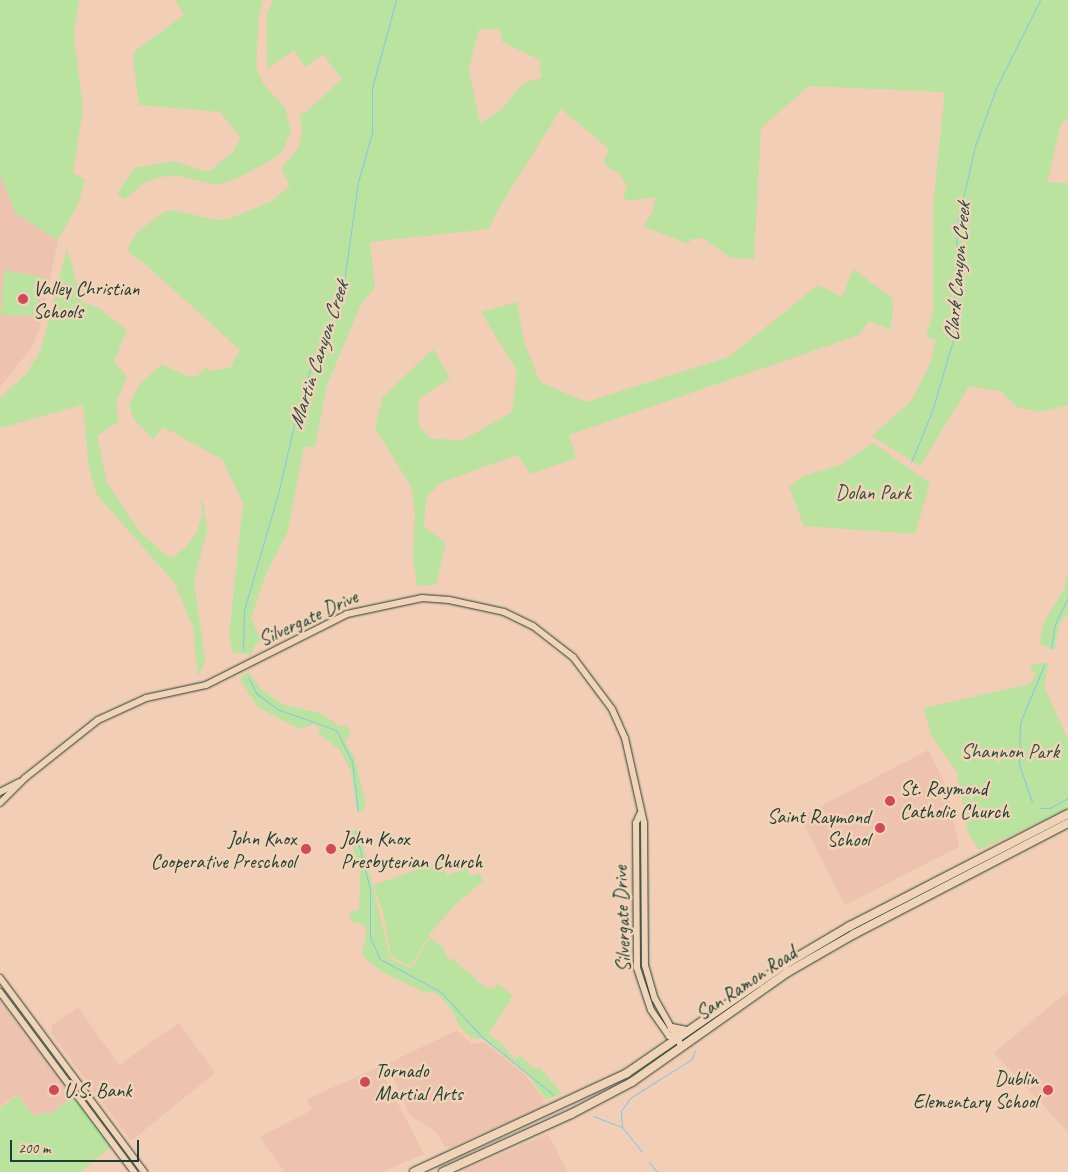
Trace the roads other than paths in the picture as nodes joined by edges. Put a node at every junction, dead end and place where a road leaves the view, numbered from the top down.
1 (20, 782) junction
2 (0, 792) edge
3 (0, 803) edge
4 (640, 814) junction
5 (1068, 814) edge
6 (1068, 822) edge
7 (0, 978) edge
8 (0, 992) edge
9 (672, 1028) junction
10 (687, 1031) junction
11 (677, 1039) junction
12 (682, 1047) junction
13 (63, 1073) junction
14 (80, 1082) junction
15 (441, 1160) junction
16 (464, 1163) junction
17 (446, 1171) edge
18 (134, 1172) edge
19 (144, 1172) edge
20 (414, 1172) edge
21 (458, 1172) edge

1 - 2 street, Silvergate Drive
1 - 3 street, Silvergate Drive
1 - 4 street, Silvergate Drive
4 - 9 street, Silvergate Drive
4 - 11 street, Silvergate Drive
5 - 10 main road, San Ramon Road
6 - 12 main road, San Ramon Road
7 - 14 street
8 - 13 street
9 - 10 main road, San Ramon Road
9 - 11 street, Silvergate Drive
10 - 11 main road, San Ramon Road
11 - 12 street, Silvergate Drive
11 - 15 main road, San Ramon Road
12 - 16 main road, San Ramon Road
13 - 14 street
13 - 18 street
14 - 19 street
15 - 17 street
15 - 20 main road, San Ramon Road
16 - 17 main road, San Ramon Road
16 - 21 street

